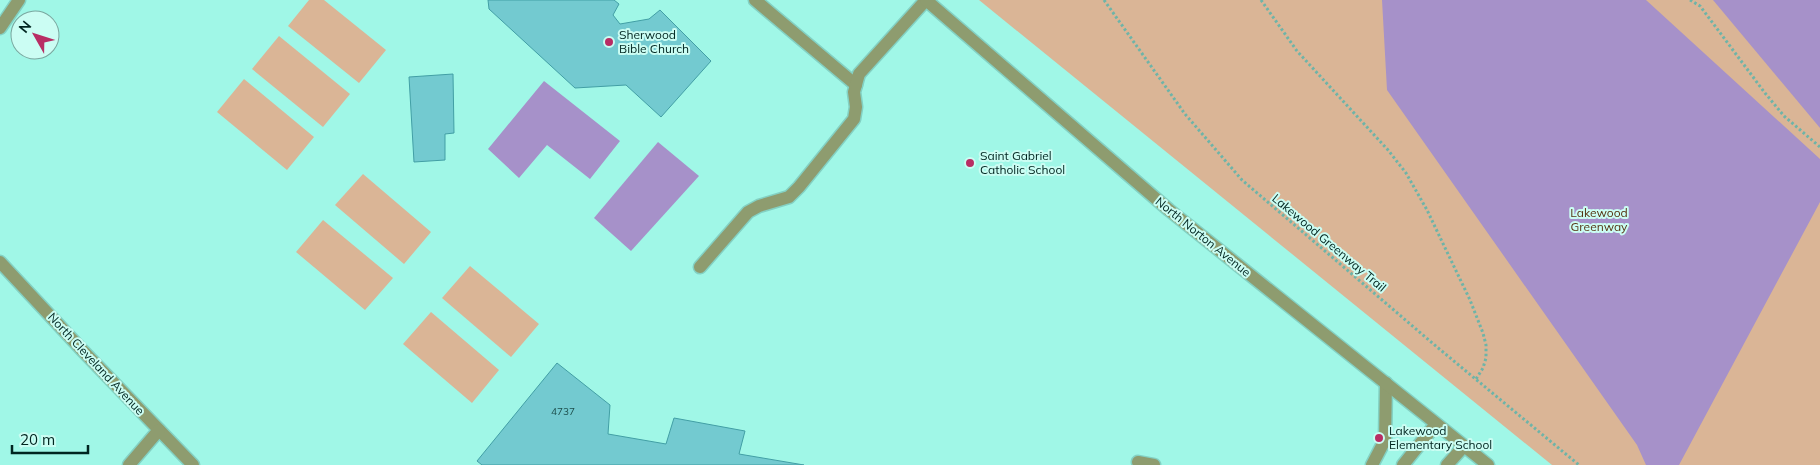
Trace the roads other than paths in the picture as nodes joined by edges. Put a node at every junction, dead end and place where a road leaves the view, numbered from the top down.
1 (18, 0) edge
2 (755, 0) edge
3 (926, 0) edge
4 (0, 28) edge
5 (856, 85) junction
6 (0, 262) edge
7 (700, 267) dead end
8 (1386, 384) junction
9 (1436, 424) junction
10 (159, 430) junction
11 (1464, 446) junction
12 (1138, 462) dead end
13 (129, 465) edge
14 (193, 465) edge
15 (1154, 465) edge
16 (1372, 465) edge
17 (1403, 465) edge
18 (1447, 465) edge
19 (1488, 465) edge

1 - 4 street
2 - 5 street
3 - 5 street
3 - 8 street, North Norton Avenue
5 - 7 street
6 - 10 street, North Cleveland Avenue
8 - 9 street, North Norton Avenue
8 - 16 street
9 - 11 street, North Norton Avenue
9 - 17 street
10 - 13 street
10 - 14 street, North Cleveland Avenue
11 - 18 street
11 - 19 street, North Norton Avenue
12 - 15 street

